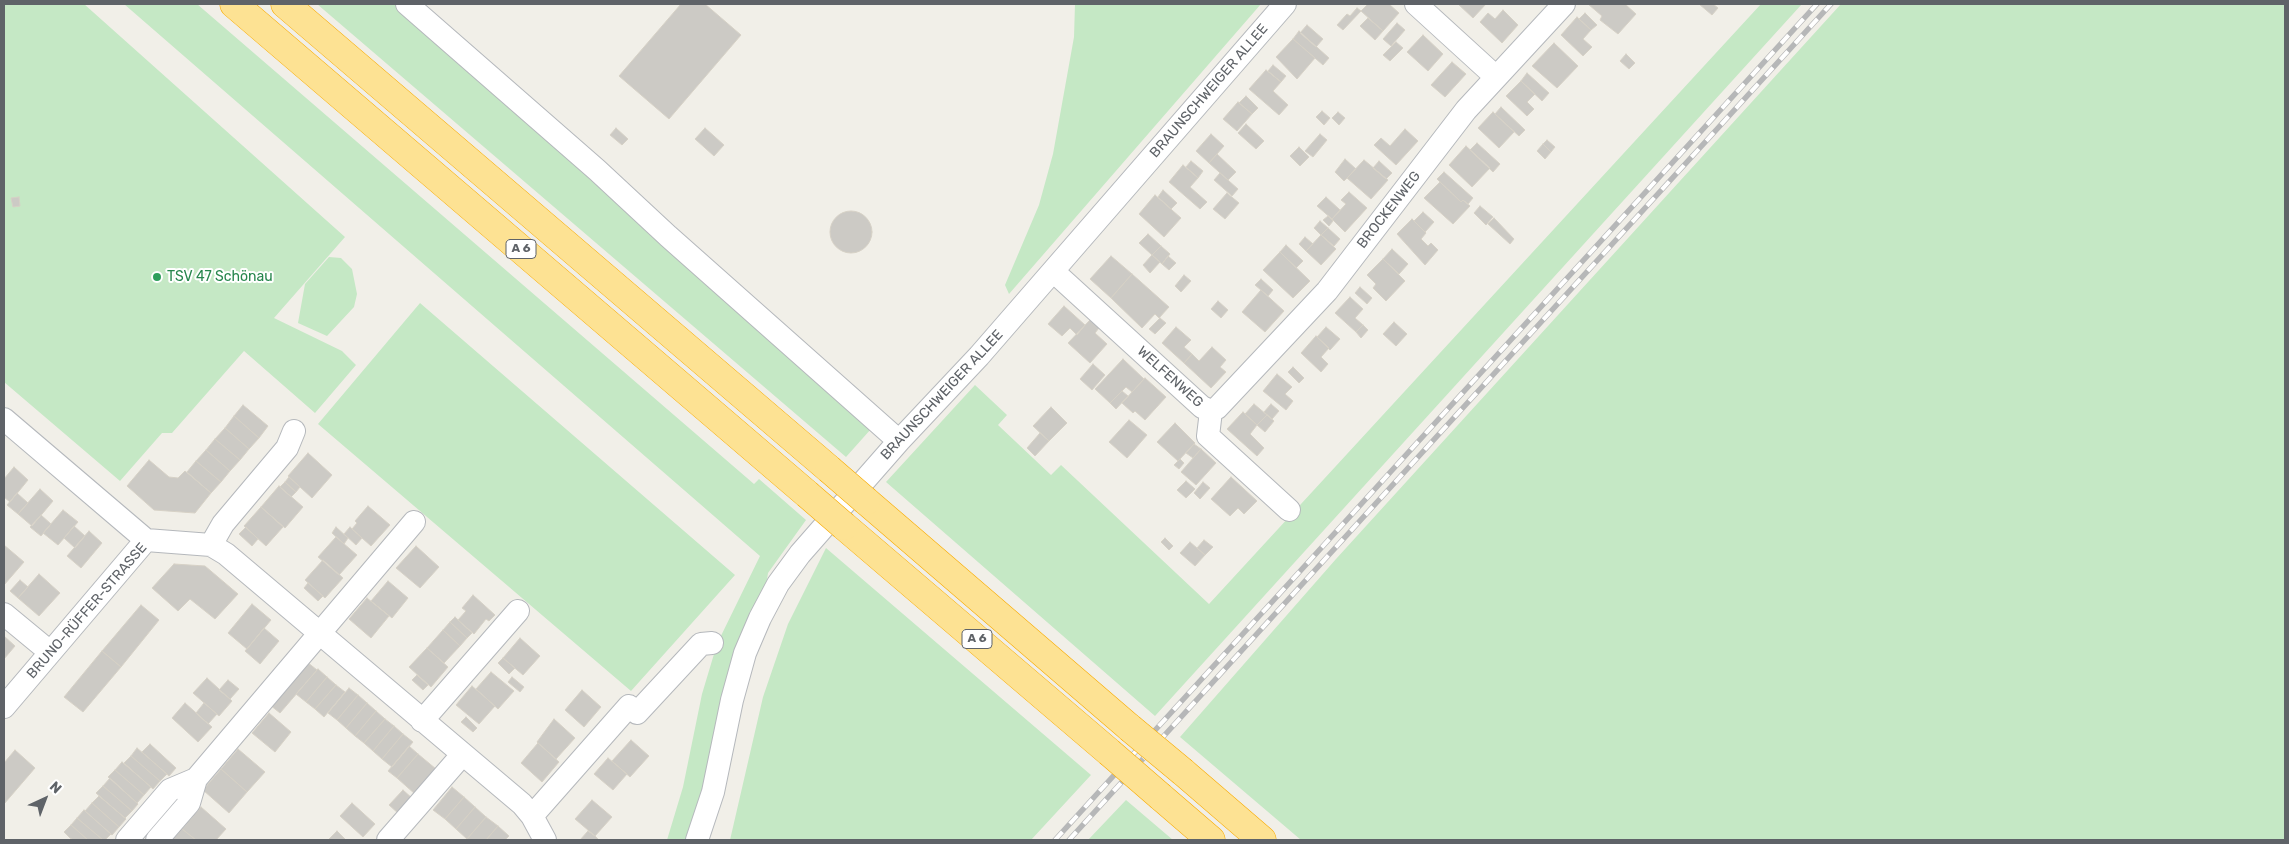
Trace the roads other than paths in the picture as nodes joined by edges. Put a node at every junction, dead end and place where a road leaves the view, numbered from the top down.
1 (234, 4) edge
2 (285, 4) edge
3 (407, 4) edge
4 (1285, 4) edge
5 (1416, 4) edge
6 (1564, 4) edge
7 (1496, 77) junction
8 (1053, 271) junction
9 (1211, 411) junction
10 (4, 419) edge
11 (294, 431) dead end
12 (899, 441) junction
13 (1289, 510) dead end
14 (414, 522) dead end
15 (146, 540) junction
16 (211, 546) junction
17 (518, 611) dead end
18 (4, 614) edge
19 (320, 634) junction
20 (712, 643) dead end
21 (50, 652) junction
22 (4, 707) edge
23 (422, 721) junction
24 (462, 755) junction
25 (196, 778) junction
26 (532, 816) junction
27 (127, 840) edge
28 (157, 840) edge
29 (388, 840) edge
30 (545, 840) edge
31 (697, 840) edge
32 (1211, 840) edge
33 (1262, 840) edge

1 - 32 highway, A 6, bridge
2 - 33 highway, A 6, bridge
3 - 12 street
4 - 8 street, BRAUNSCHWEIGER ALLEE
5 - 7 street
6 - 7 street, BROCKENWEG
7 - 9 street, BROCKENWEG
8 - 9 street, WELFENWEG
8 - 12 street, BRAUNSCHWEIGER ALLEE
9 - 13 street, WELFENWEG
10 - 15 street
11 - 16 street
12 - 31 street, BRAUNSCHWEIGER ALLEE
14 - 19 street
15 - 16 street, BRUNO-RÜFFER-STRASSE
15 - 21 street, BRUNO-RÜFFER-STRASSE
16 - 19 street, BRUNO-RÜFFER-STRASSE
17 - 23 street
18 - 21 street
19 - 23 street, BRUNO-RÜFFER-STRASSE
19 - 25 street
20 - 26 street
21 - 22 street, BRUNO-RÜFFER-STRASSE
23 - 24 street, BRUNO-RÜFFER-STRASSE
24 - 26 street, BRUNO-RÜFFER-STRASSE
24 - 29 street
25 - 27 street
25 - 28 street
26 - 30 street, BRUNO-RÜFFER-STRASSE

